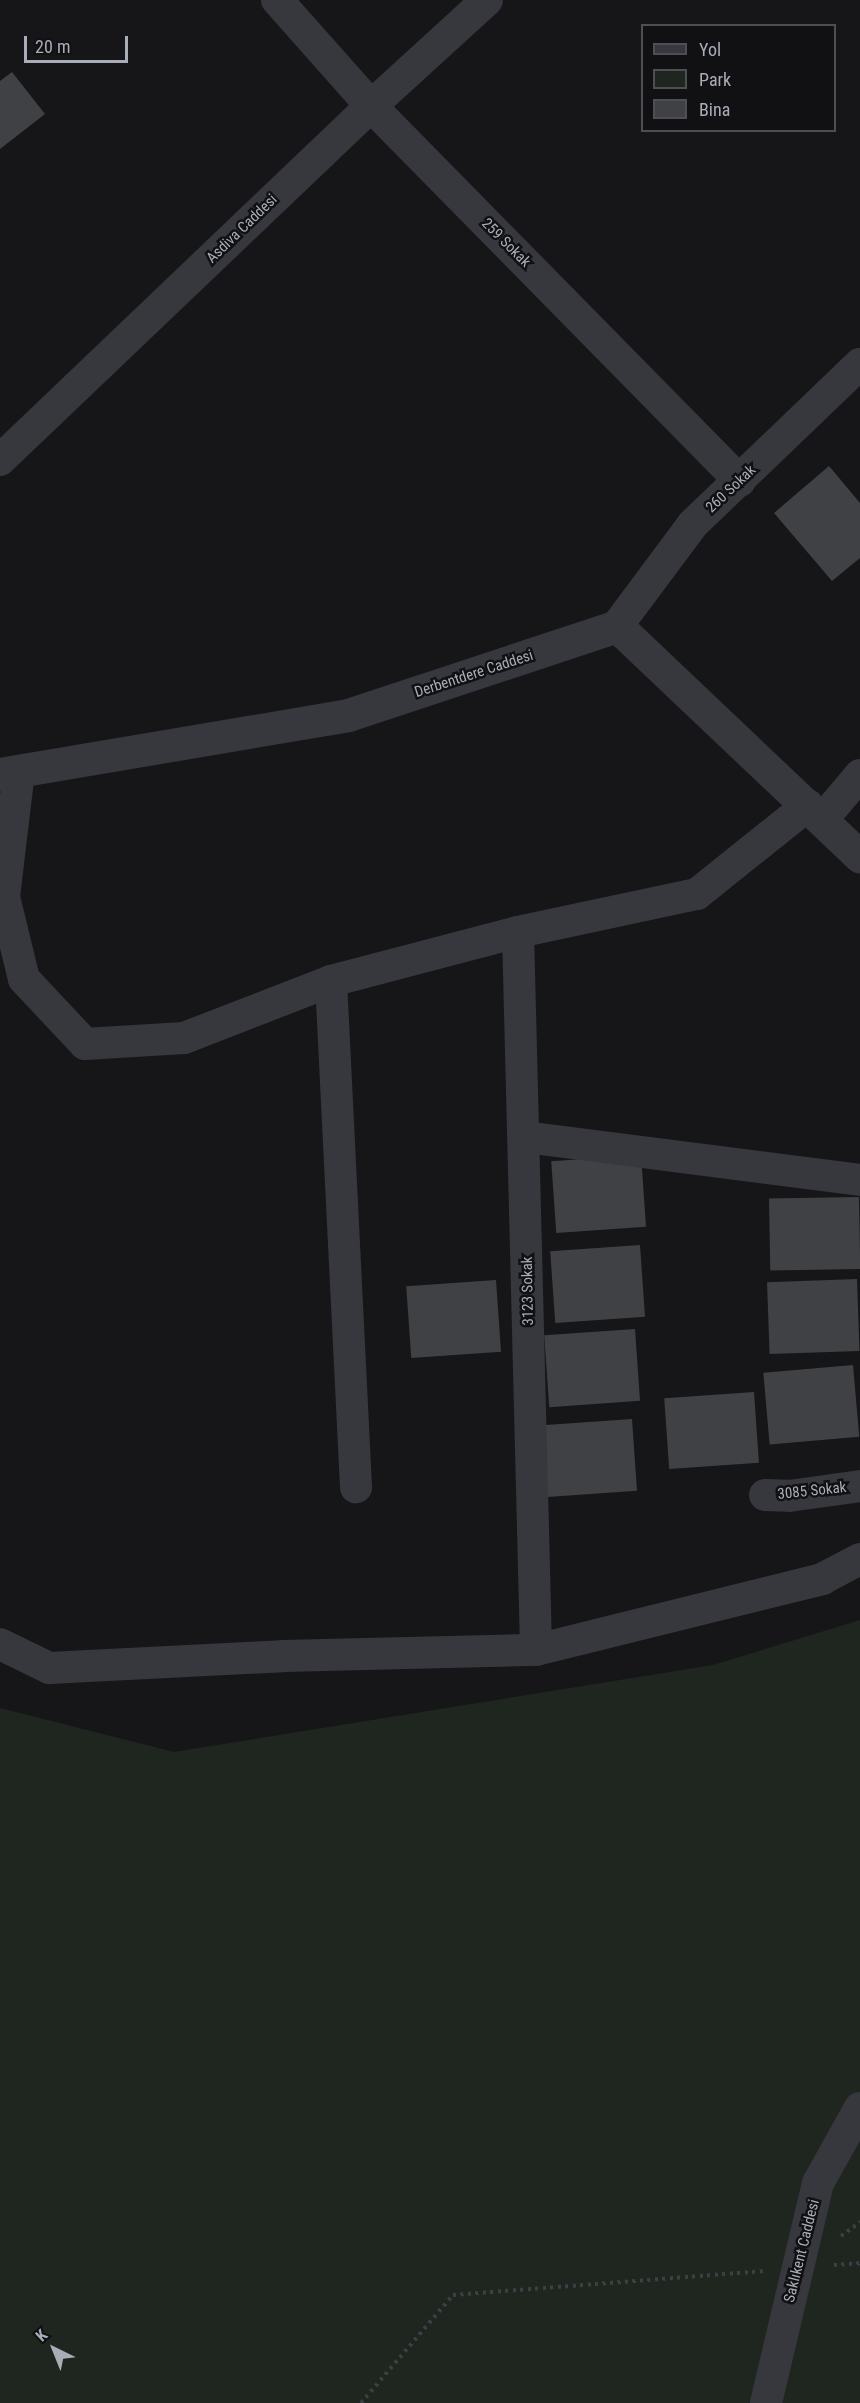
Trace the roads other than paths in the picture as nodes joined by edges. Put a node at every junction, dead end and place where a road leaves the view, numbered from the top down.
1 (277, 0) edge
2 (487, 0) edge
3 (370, 106) junction
4 (860, 364) edge
5 (0, 460) edge
6 (740, 481) junction
7 (617, 626) junction
8 (10, 772) edge
9 (860, 775) edge
10 (815, 813) junction
11 (860, 856) edge
12 (518, 932) junction
13 (331, 981) junction
14 (525, 1137) junction
15 (860, 1180) edge
16 (860, 1485) edge
17 (356, 1487) dead end
18 (765, 1495) dead end
19 (860, 1558) edge
20 (0, 1644) edge
21 (536, 1650) junction
22 (860, 2108) edge
23 (765, 2403) edge

1 - 3 street, 259 Sokak
2 - 3 street, Asdiva Caddesi
3 - 5 street, Asdiva Caddesi
3 - 6 street, 259 Sokak
4 - 6 street, 260 Sokak
6 - 7 street, 260 Sokak
7 - 8 street, Derbentdere Caddesi
7 - 10 street
8 - 13 street
9 - 10 street
10 - 11 street
10 - 12 street
12 - 13 street
12 - 14 street, 3123 Sokak
13 - 17 street
14 - 15 street
14 - 21 street, 3123 Sokak
16 - 18 street, 3085 Sokak
19 - 21 street
20 - 21 street
22 - 23 street, Saklıkent Caddesi

